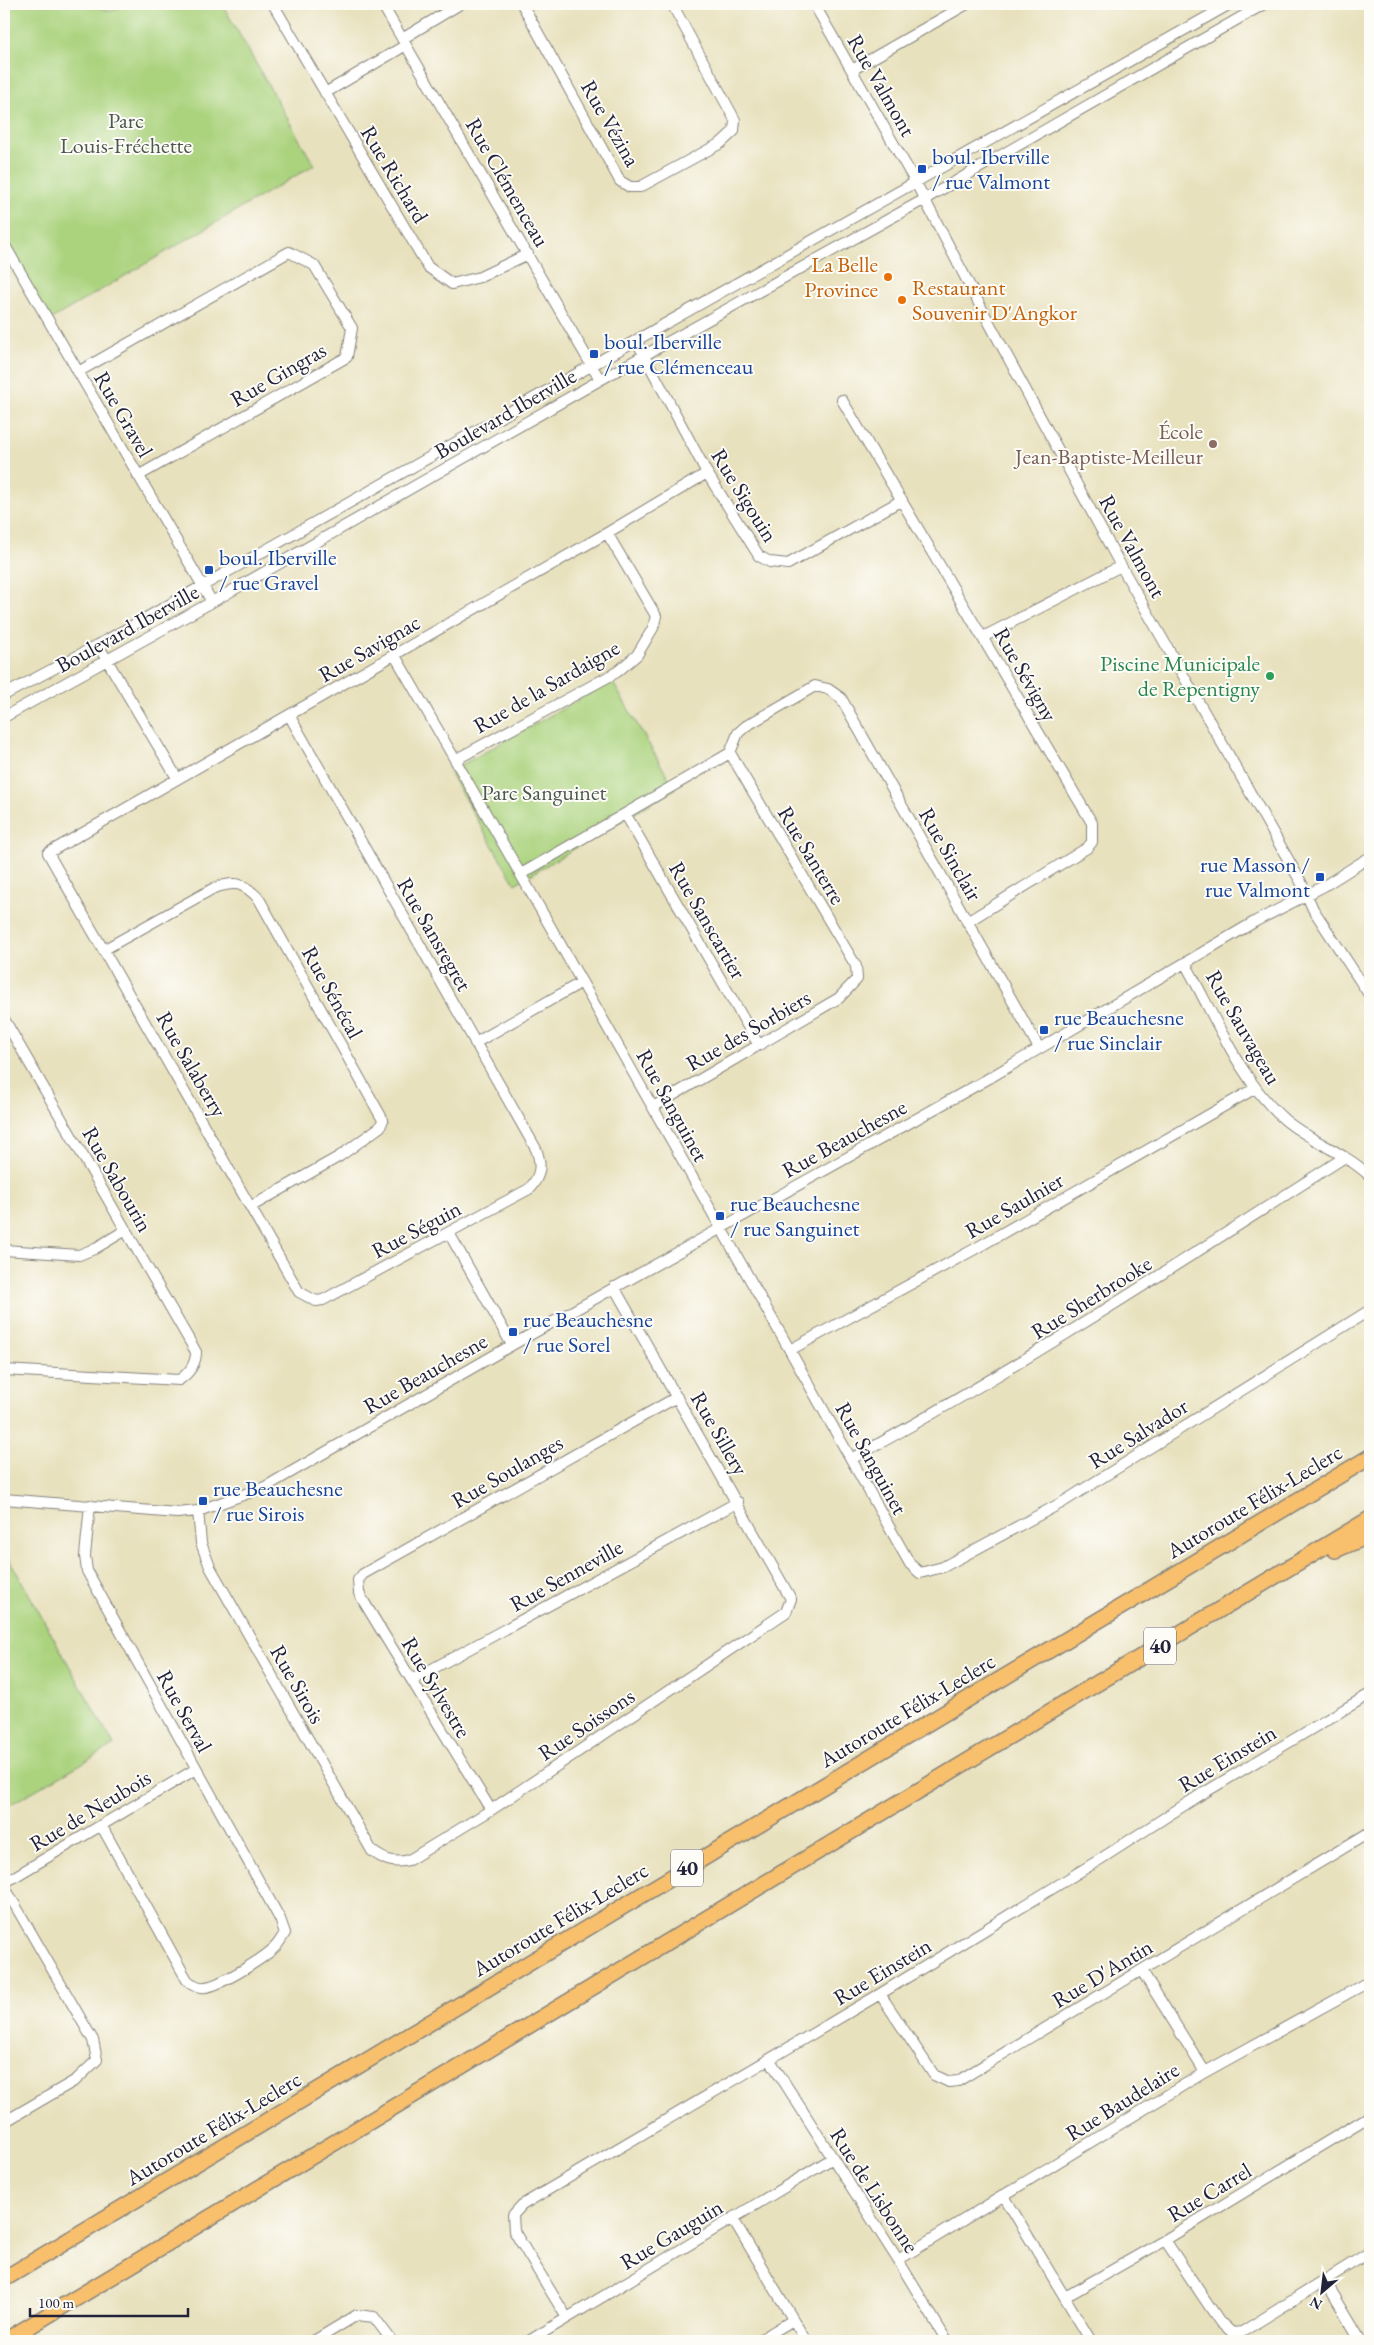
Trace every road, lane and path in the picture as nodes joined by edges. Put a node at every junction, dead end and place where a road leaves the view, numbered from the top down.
1 (273, 4) edge
2 (382, 4) edge
3 (460, 4) edge
4 (522, 4) edge
5 (672, 4) edge
6 (814, 4) edge
7 (967, 4) edge
8 (1230, 4) edge
9 (1264, 4) edge
10 (956, 6) edge
11 (404, 42) junction
12 (1119, 66) junction
13 (852, 70) junction
14 (1128, 81) junction
15 (325, 93) junction
16 (916, 183) junction
17 (925, 199) junction
18 (4, 244) edge
19 (528, 254) junction
20 (636, 340) junction
21 (644, 356) junction
22 (592, 364) junction
23 (78, 372) junction
24 (600, 380) junction
25 (842, 400) dead end
26 (707, 473) junction
27 (138, 476) junction
28 (902, 500) junction
29 (607, 533) junction
30 (1121, 566) junction
31 (202, 586) junction
32 (212, 602) junction
33 (983, 637) junction
34 (98, 645) junction
35 (394, 654) junction
36 (107, 660) junction
37 (4, 695) edge
38 (289, 715) junction
39 (4, 717) edge
40 (730, 753) junction
41 (456, 760) junction
42 (177, 778) junction
43 (626, 815) junction
44 (48, 853) joint
45 (1370, 856) edge
46 (521, 874) junction
47 (1306, 895) junction
48 (967, 922) junction
49 (105, 949) junction
50 (1185, 963) junction
51 (857, 978) joint
52 (582, 982) junction
53 (1370, 996) edge
54 (4, 1020) edge
55 (475, 1043) junction
56 (758, 1044) junction
57 (1039, 1048) junction
58 (1254, 1089) junction
59 (653, 1107) junction
60 (1345, 1157) junction
61 (539, 1175) joint
62 (1370, 1176) edge
63 (252, 1206) junction
64 (126, 1230) junction
65 (720, 1230) junction
66 (449, 1233) junction
67 (4, 1250) edge
68 (614, 1287) junction
69 (303, 1295) joint
70 (1370, 1310) edge
71 (512, 1344) junction
72 (790, 1350) junction
73 (4, 1370) edge
74 (677, 1397) junction
75 (1370, 1456) edge
76 (851, 1459) junction
77 (4, 1499) edge
78 (738, 1502) junction
79 (90, 1505) junction
80 (198, 1511) junction
81 (1370, 1519) edge
82 (1370, 1534) edge
83 (920, 1573) joint
84 (1281, 1573) junction
85 (358, 1580) joint
86 (791, 1599) joint
87 (412, 1680) junction
88 (1370, 1694) edge
89 (196, 1769) junction
90 (491, 1810) junction
91 (102, 1825) junction
92 (1370, 1832) edge
93 (390, 1862) joint
94 (4, 1884) edge
95 (1142, 1971) junction
96 (1370, 1981) edge
97 (880, 1994) junction
98 (770, 2060) junction
99 (1205, 2072) junction
100 (1370, 2116) edge
101 (5, 2118) edge
102 (833, 2158) junction
103 (1004, 2196) junction
104 (732, 2219) junction
105 (1165, 2240) junction
106 (1370, 2252) edge
107 (898, 2260) junction
108 (4, 2280) edge
109 (1326, 2282) junction
110 (1065, 2297) junction
111 (567, 2318) junction
112 (793, 2320) junction
113 (5, 2341) edge
114 (314, 2341) edge
115 (392, 2341) edge
116 (529, 2341) edge
117 (758, 2341) edge
118 (806, 2341) edge
119 (947, 2341) edge
120 (1091, 2341) edge
121 (1361, 2341) edge

1 - 15 street, Rue Richard
2 - 11 street, Rue Clémenceau
3 - 11 street
4 - 5 street, Rue Vézina
6 - 13 street, Rue Valmont
7 - 10 street
8 - 12 street, Boulevard Iberville
9 - 14 street, Boulevard Iberville
10 - 13 street
11 - 15 street
11 - 19 street, Rue Clémenceau
12 - 14 street
12 - 16 street, Boulevard Iberville
13 - 16 street, Rue Valmont
14 - 17 street, Boulevard Iberville
15 - 19 street, Rue Richard
16 - 17 street, Rue Valmont
16 - 20 street, Boulevard Iberville
17 - 21 street, Boulevard Iberville
17 - 30 street, Rue Valmont
18 - 23 street, Rue Gravel
19 - 22 street, Rue Clémenceau
20 - 21 street, Rue Sigouin
20 - 22 street, Boulevard Iberville
21 - 24 street, Boulevard Iberville
21 - 26 street, Rue Sigouin
22 - 24 street, Rue Clémenceau
22 - 31 street, Boulevard Iberville
23 - 27 street, Rue Gravel
23 - 27 street, Rue Gingras
24 - 32 street, Boulevard Iberville
25 - 28 street, Rue Sévigny
26 - 28 street, Rue Sigouin
26 - 29 street, Rue Savignac
27 - 31 street, Rue Gravel
28 - 33 street, Rue Sévigny
29 - 35 street, Rue Savignac
29 - 41 street, Rue de la Sardaigne
30 - 33 street
30 - 47 street, Rue Valmont
31 - 32 street, Rue Gravel
31 - 34 street, Boulevard Iberville
32 - 36 street, Boulevard Iberville
33 - 48 street, Rue Sévigny
34 - 36 street
34 - 37 street, Boulevard Iberville
35 - 38 street, Rue Savignac
35 - 41 street, Rue Sanguinet
36 - 39 street, Boulevard Iberville
36 - 42 street
38 - 42 street, Rue Savignac
38 - 55 street, Rue Sansregret
40 - 43 street
40 - 48 street, Rue Sinclair
40 - 51 street, Rue Santerre
41 - 46 street, Rue Sanguinet
42 - 44 street, Rue Savignac
43 - 46 street
43 - 56 street, Rue Sanscartier
44 - 49 street, Rue Salaberry
45 - 47 street, Rue Beauchesne
46 - 52 street, Rue Sanguinet
47 - 50 street, Rue Beauchesne
47 - 53 street, Rue Valmont
48 - 57 street, Rue Sinclair
49 - 63 street, Rue Salaberry
49 - 63 street, Rue Sénécal
50 - 57 street, Rue Beauchesne
50 - 58 street, Rue Sauvageau
51 - 56 street, Rue des Sorbiers
52 - 55 street
52 - 59 street, Rue Sanguinet
54 - 64 street, Rue Sabourin
55 - 61 street, Rue Sansregret
56 - 59 street, Rue des Sorbiers
57 - 65 street, Rue Beauchesne
58 - 60 street, Rue Sauvageau
58 - 72 street, Rue Saulnier
59 - 65 street, Rue Sanguinet
60 - 62 street, Rue Sauvageau
60 - 76 street, Rue Sherbrooke
61 - 66 street, Rue Séguin
63 - 69 street, Rue Salaberry
64 - 67 street
64 - 73 street, Rue Sabourin
65 - 68 street, Rue Beauchesne
65 - 72 street, Rue Sanguinet
66 - 69 street, Rue Séguin
66 - 71 street
68 - 71 street, Rue Beauchesne
68 - 74 street, Rue Sillery
70 - 83 street, Rue Salvador
71 - 80 street, Rue Beauchesne
72 - 76 street, Rue Sanguinet
74 - 78 street, Rue Sillery
74 - 85 street, Rue Soulanges
75 - 108 highway, Autoroute Félix-Leclerc / 40
76 - 83 street, Rue Sanguinet
77 - 79 street, Rue Beauchesne
78 - 86 street, Rue Sillery
78 - 87 street, Rue Senneville
79 - 80 street, Rue Beauchesne
79 - 89 street, Rue Serval
80 - 93 street, Rue Sirois
81 - 84 highway, 40
82 - 84 highway
84 - 113 highway, 40
85 - 87 street, Rue Sylvestre
86 - 90 street, Rue Soissons
87 - 90 street, Rue Sylvestre
88 - 97 street, Rue Einstein
89 - 91 street, Rue de Neubois
89 - 91 street, Rue Serval
90 - 93 street, Rue Soissons
91 - 94 street, Rue de Neubois
92 - 95 street, Rue D'Antin
94 - 101 street
95 - 97 street, Rue D'Antin
95 - 99 street
96 - 99 street, Rue Baudelaire
97 - 98 street, Rue Einstein
98 - 102 street, Rue de Lisbonne
98 - 111 street, Rue Einstein
99 - 103 street, Rue Baudelaire
100 - 105 street, Rue Carrel
102 - 104 street, Rue Gauguin
102 - 107 street, Rue de Lisbonne
103 - 107 street, Rue Baudelaire
103 - 110 street
104 - 111 street, Rue Gauguin
104 - 112 street
105 - 109 street
105 - 110 street, Rue Carrel
106 - 109 street
107 - 119 street, Rue de Lisbonne
109 - 121 street
110 - 120 street
111 - 116 street, Rue Gauguin
112 - 117 street
112 - 118 street
114 - 115 street

